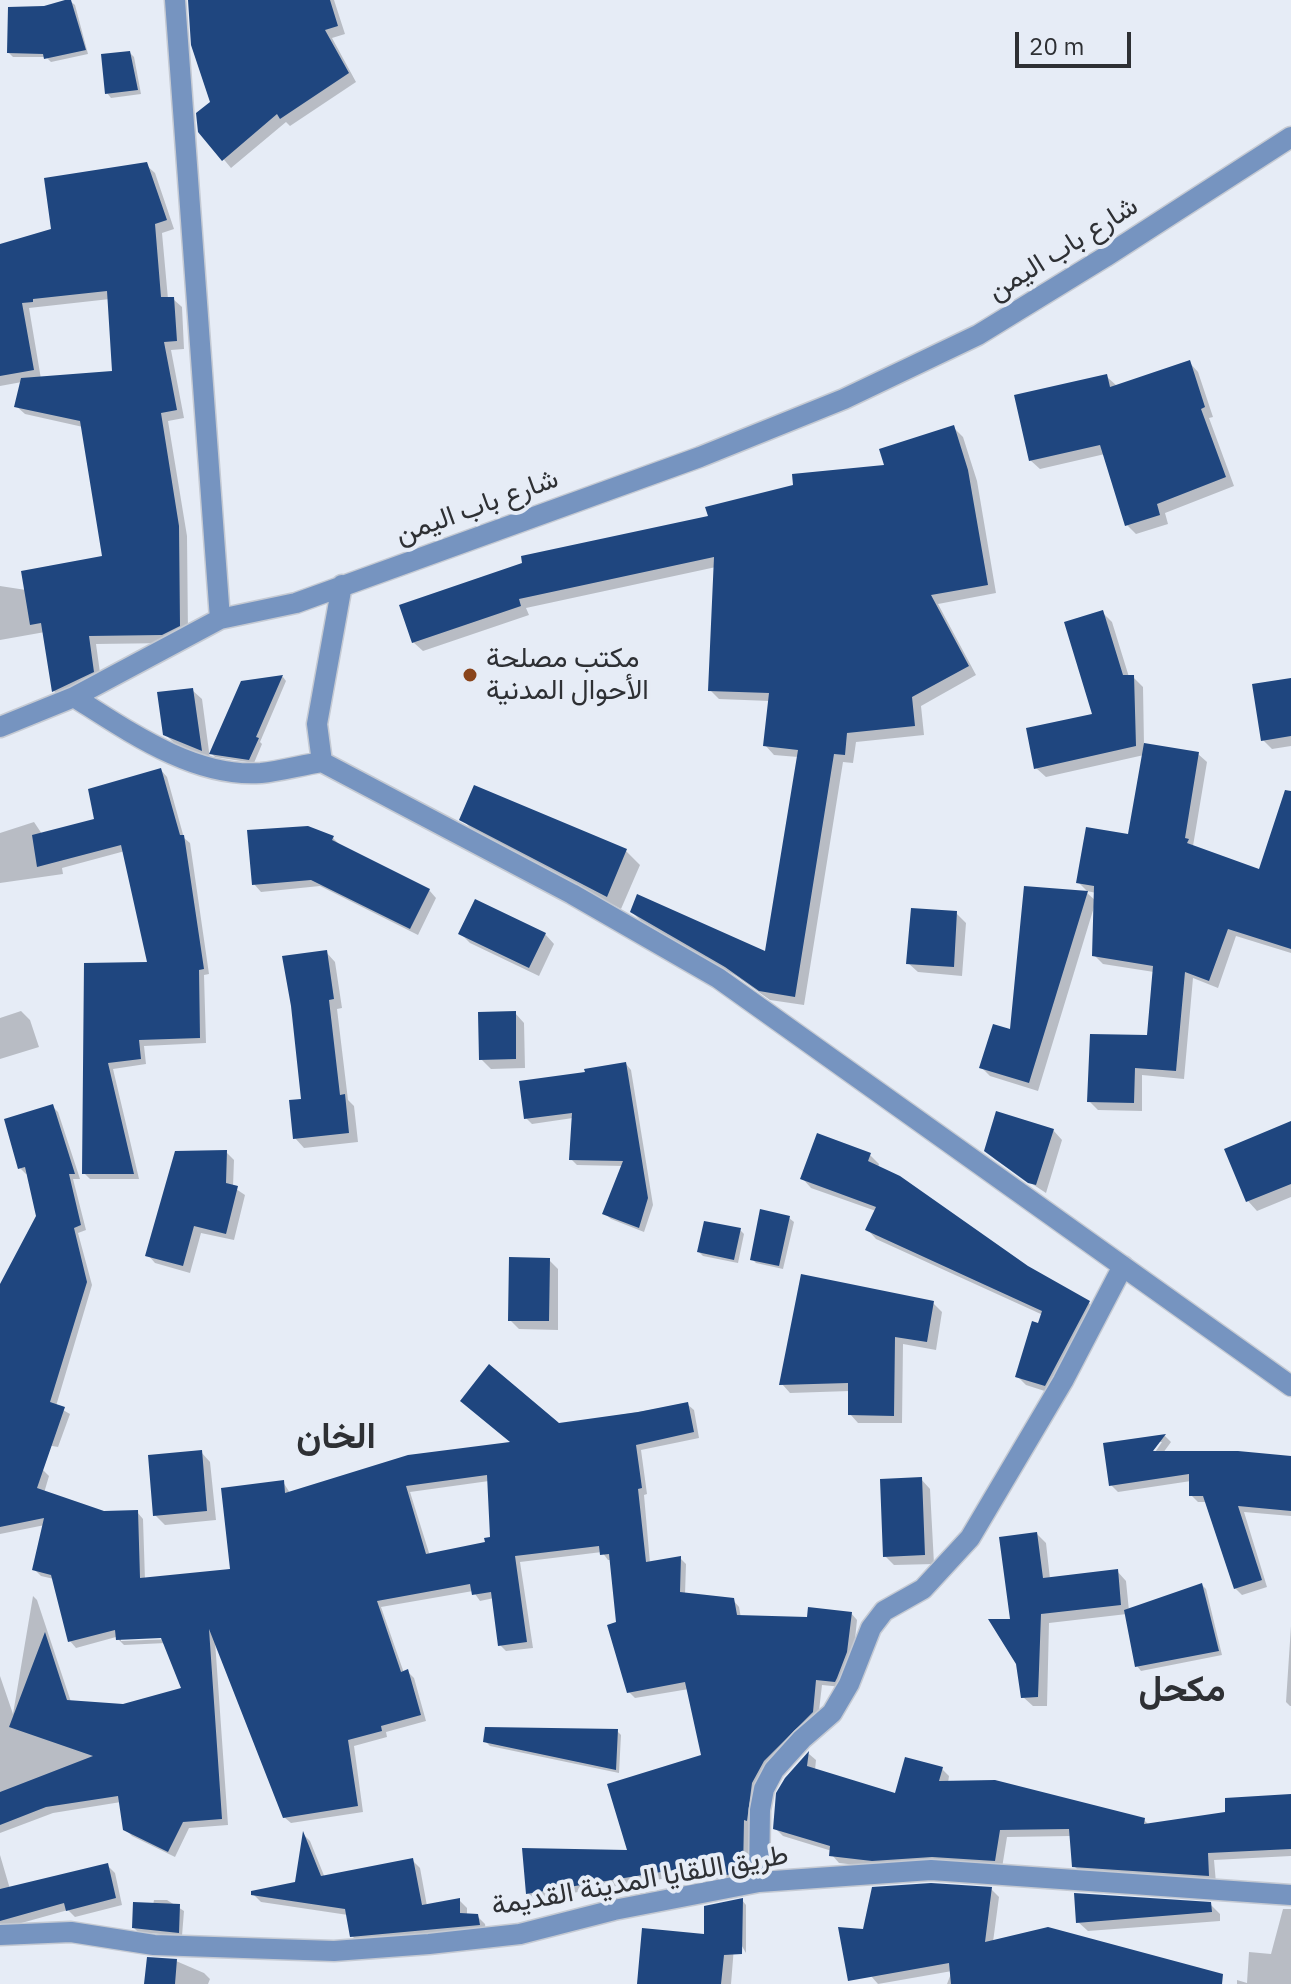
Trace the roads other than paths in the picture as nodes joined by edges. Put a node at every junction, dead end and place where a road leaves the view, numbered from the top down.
1 (175, 0) edge
2 (1291, 137) edge
3 (342, 585) junction
4 (220, 619) junction
5 (74, 697) junction
6 (0, 727) edge
7 (322, 762) junction
8 (1123, 1266) junction
9 (1291, 1386) edge
10 (759, 1882) junction
11 (1291, 1895) edge
12 (0, 1935) edge

1 - 4 street
2 - 3 street, شارع باب اليمن
3 - 4 street, شارع باب اليمن
3 - 7 street
4 - 5 street, شارع باب اليمن
5 - 6 street, شارع باب اليمن
5 - 7 street
7 - 8 street
8 - 9 street
8 - 10 street
10 - 11 street, طريق اللقايا المدينة القديمة
10 - 12 street, طريق اللقايا المدينة القديمة

